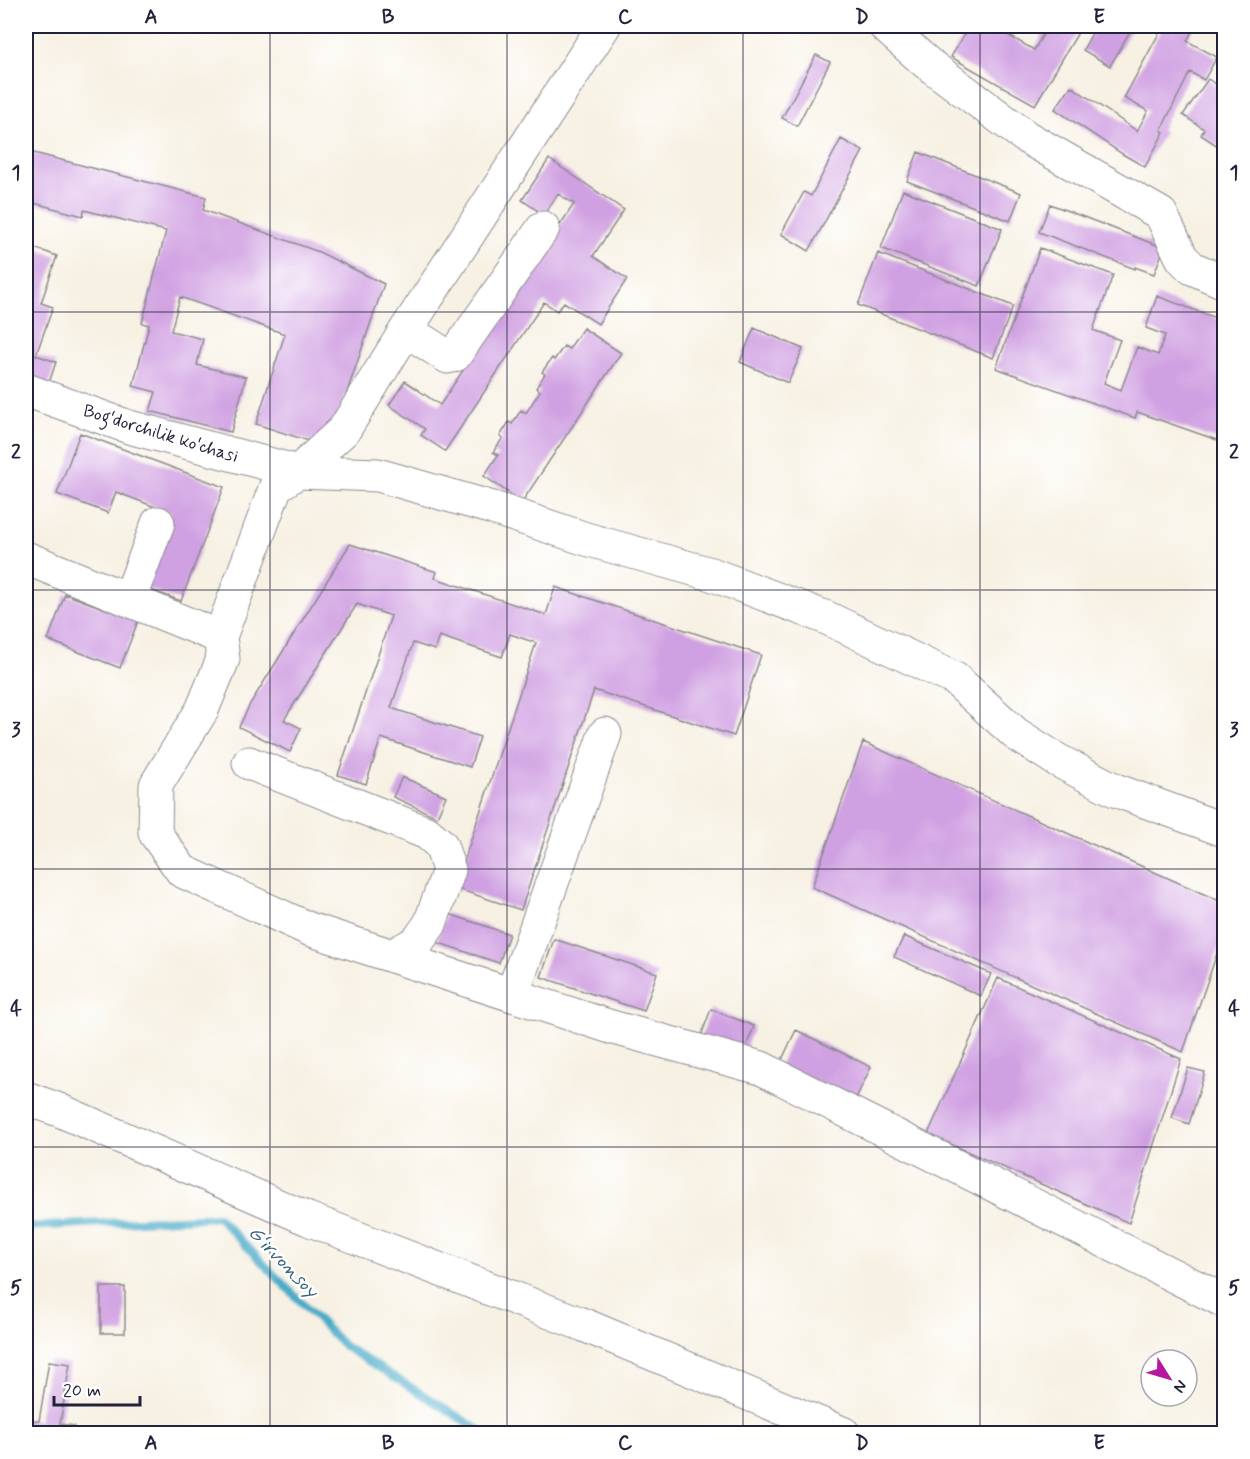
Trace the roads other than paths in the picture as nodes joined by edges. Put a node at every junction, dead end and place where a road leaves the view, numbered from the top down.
1 (604, 26) edge
2 (885, 26) edge
3 (543, 228) dead end
4 (1224, 282) edge
5 (406, 330) junction
6 (26, 390) edge
7 (298, 472) junction
8 (158, 523) dead end
9 (26, 558) edge
10 (129, 600) junction
11 (220, 637) junction
12 (605, 734) dead end
13 (249, 763) dead end
14 (1224, 830) edge
15 (393, 956) junction
16 (512, 995) junction
17 (26, 1098) edge
18 (1224, 1301) edge
19 (844, 1434) edge

1 - 5 lane
2 - 4 lane
3 - 5 lane
5 - 7 lane
6 - 7 lane, Bogʻdorchilik koʻchasi
7 - 11 lane
7 - 14 lane, Bogʻdorchilik koʻchasi
8 - 10 lane
9 - 10 lane
10 - 11 lane
11 - 15 lane
12 - 16 lane
13 - 15 lane
15 - 16 lane
16 - 18 lane
17 - 19 lane

